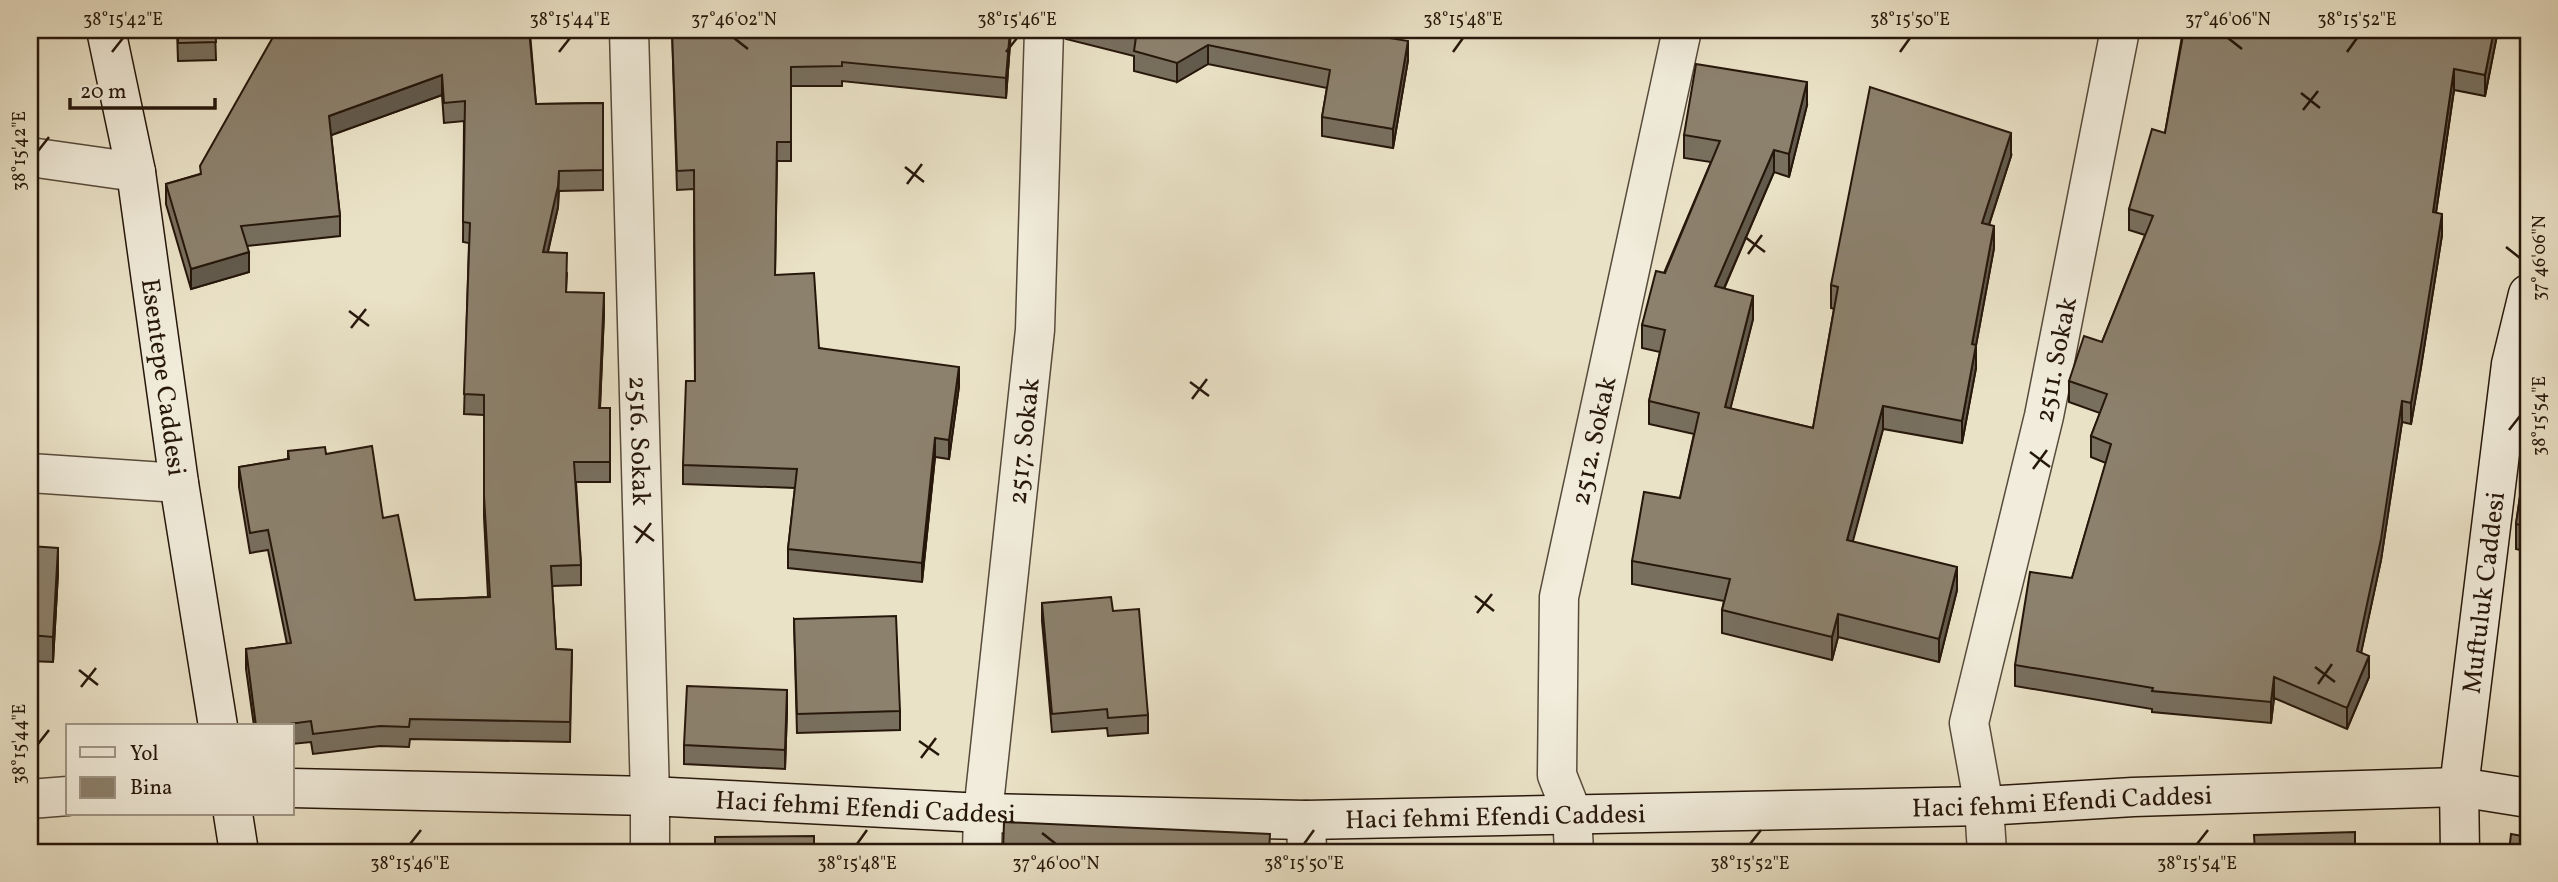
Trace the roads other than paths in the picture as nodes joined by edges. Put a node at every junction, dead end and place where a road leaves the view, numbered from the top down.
1 (106, 30) edge
2 (629, 30) edge
3 (1044, 30) edge
4 (1682, 30) edge
5 (2120, 30) edge
6 (30, 157) edge
7 (136, 172) junction
8 (2528, 294) edge
9 (2520, 365) edge
10 (30, 473) edge
11 (179, 483) junction
12 (218, 724) edge
13 (2459, 787) junction
14 (294, 788) edge
15 (66, 796) edge
16 (650, 796) junction
17 (2528, 798) edge
18 (30, 799) edge
19 (1984, 806) junction
20 (983, 813) junction
21 (1572, 813) junction
22 (233, 816) edge
23 (1306, 836) edge
24 (239, 852) edge
25 (650, 852) edge
26 (982, 852) edge
27 (1574, 852) edge
28 (1987, 852) edge
29 (2460, 852) edge

1 - 7 street, Esentepe Caddesi
2 - 16 street, 2516. Sokak
3 - 20 street, 2517. Sokak
4 - 21 street, 2512. Sokak
5 - 19 street, 2511. Sokak
6 - 7 street
7 - 11 street, Esentepe Caddesi
8 - 9 street, Muftuluk Caddesi
9 - 13 street, Muftuluk Caddesi
10 - 11 street
11 - 12 street, Esentepe Caddesi
13 - 17 street, Haci fehmi Efendi Caddesi
13 - 19 street, Haci fehmi Efendi Caddesi
13 - 29 street, Muftuluk Caddesi
14 - 16 street, Haci fehmi Efendi Caddesi
15 - 18 street
16 - 20 street, Haci fehmi Efendi Caddesi
16 - 25 street, 2516. Sokak
19 - 21 street, Haci fehmi Efendi Caddesi
19 - 28 street, 2511. Sokak
20 - 23 street, Haci fehmi Efendi Caddesi
20 - 26 street, 2517. Sokak
21 - 23 street, Haci fehmi Efendi Caddesi
21 - 27 street, 2512. Sokak
22 - 24 street

